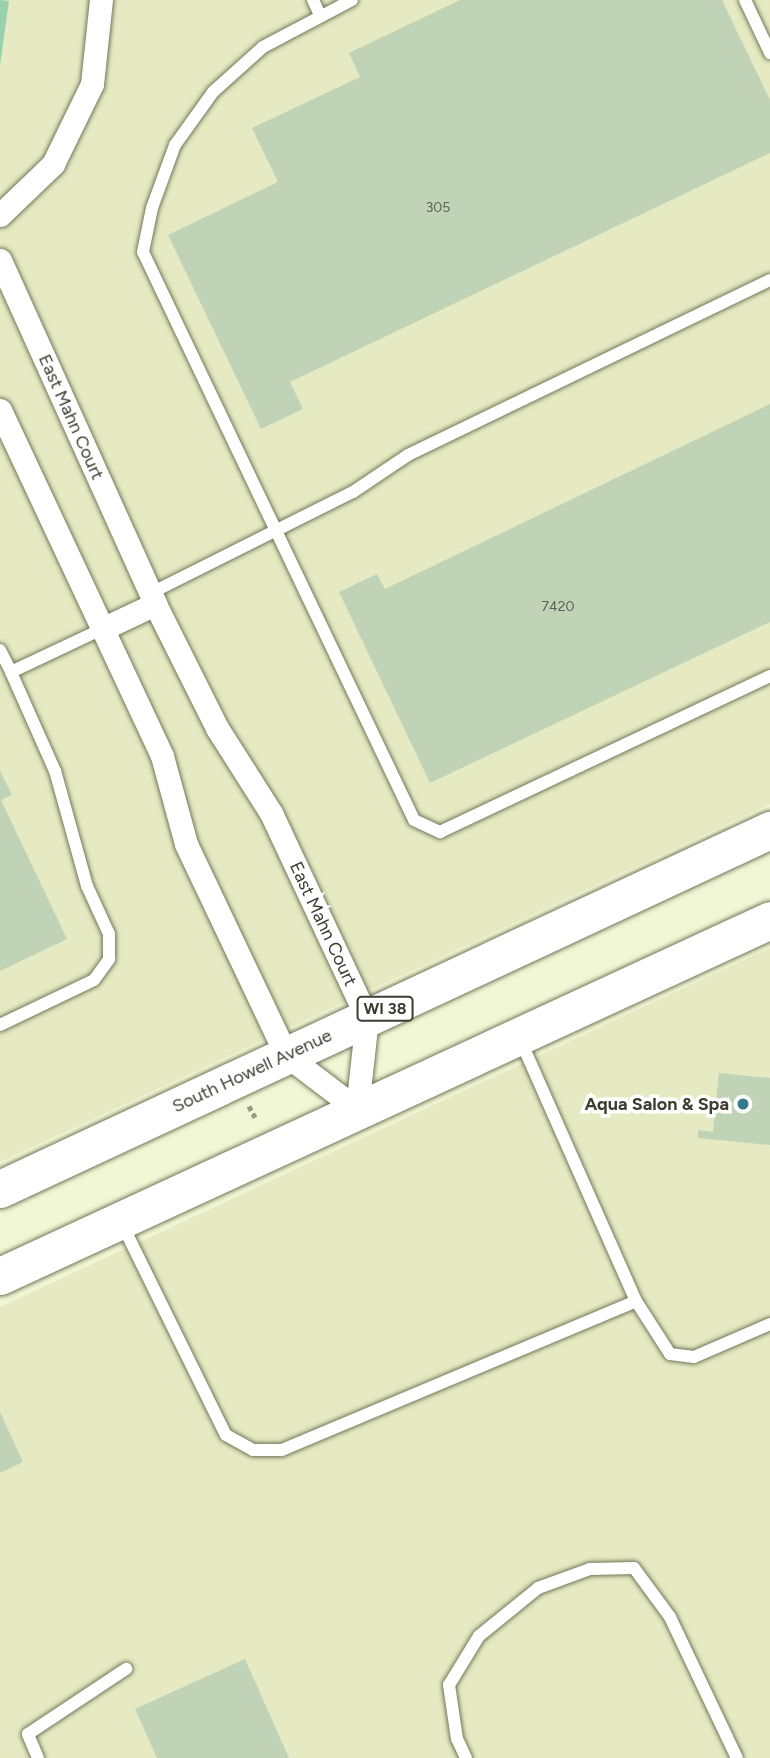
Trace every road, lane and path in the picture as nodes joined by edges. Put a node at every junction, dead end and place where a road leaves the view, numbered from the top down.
1 (101, 0) edge
2 (313, 0) edge
3 (352, 0) edge
4 (745, 0) edge
5 (320, 15) junction
6 (770, 53) edge
7 (0, 215) edge
8 (0, 260) edge
9 (770, 280) edge
10 (0, 410) edge
11 (276, 530) junction
12 (153, 598) junction
13 (102, 629) junction
14 (0, 650) edge
15 (11, 672) junction
16 (770, 676) edge
17 (770, 830) edge
18 (770, 920) edge
19 (367, 1017) junction
20 (0, 1025) edge
21 (518, 1036) junction
22 (286, 1055) junction
23 (357, 1108) junction
24 (0, 1189) edge
25 (120, 1221) junction
26 (0, 1276) edge
27 (636, 1301) junction
28 (770, 1324) edge
29 (126, 1670) dead end
30 (38, 1758) edge
31 (466, 1758) edge
32 (737, 1758) edge

1 - 7 street
2 - 5 lane
3 - 5 lane
4 - 6 lane
5 - 11 lane
8 - 12 street, East Mahn Court
9 - 11 lane
10 - 13 street
11 - 12 lane
11 - 16 lane
12 - 13 street
12 - 19 street, East Mahn Court
13 - 15 lane
13 - 22 street
14 - 15 lane
15 - 20 lane
17 - 19 main road, South Howell Avenue / WI 38
18 - 21 main road
19 - 22 main road, South Howell Avenue / WI 38
19 - 23 street
21 - 23 main road
21 - 27 lane
22 - 23 street
22 - 24 main road, South Howell Avenue / WI 38
23 - 25 main road
25 - 26 main road
25 - 27 lane
27 - 28 lane
29 - 30 lane
31 - 32 lane

